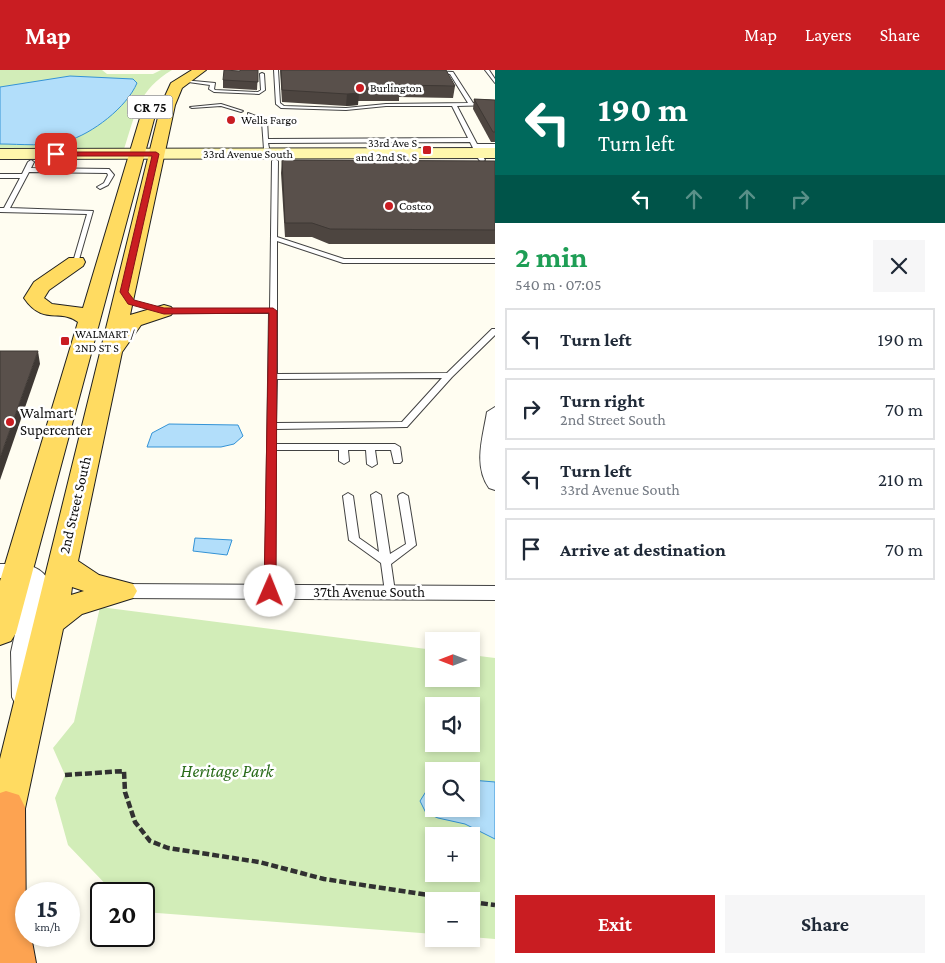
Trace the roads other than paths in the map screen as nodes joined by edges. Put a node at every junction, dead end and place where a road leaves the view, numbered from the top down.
1 (276, 70) edge
2 (282, 70) edge
3 (412, 70) edge
4 (487, 70) edge
5 (262, 74) dead end
6 (187, 77) edge
7 (495, 82) edge
8 (153, 98) dead end
9 (471, 104) junction
10 (495, 104) edge
11 (454, 105) junction
12 (192, 107) dead end
13 (241, 111) dead end
14 (250, 114) dead end
15 (495, 146) edge
16 (269, 152) junction
17 (483, 152) edge
18 (0, 154) edge
19 (145, 158) junction
20 (0, 162) edge
21 (27, 169) junction
22 (0, 176) edge
23 (100, 187) dead end
24 (3, 210) edge
25 (274, 238) junction
26 (495, 261) edge
27 (76, 262) junction
28 (124, 292) junction
29 (95, 295) junction
30 (164, 311) junction
31 (273, 311) junction
32 (89, 320) junction
33 (495, 331) edge
34 (109, 357) junction
35 (450, 375) junction
36 (272, 377) junction
37 (495, 412) edge
38 (272, 426) junction
39 (272, 447) junction
40 (343, 447) junction
41 (370, 447) junction
42 (344, 461) dead end
43 (398, 461) dead end
44 (491, 461) edge
45 (372, 464) dead end
46 (495, 484) edge
47 (376, 495) dead end
48 (348, 496) dead end
49 (403, 496) dead end
50 (386, 562) junction
51 (62, 563) junction
52 (9, 571) edge
53 (122, 591) junction
54 (270, 591) junction
55 (390, 592) junction
56 (495, 593) edge
57 (48, 625) junction
58 (0, 633) edge
59 (26, 716) junction
60 (3, 822) edge
61 (15, 963) edge

1 - 2 lane
1 - 11 lane
3 - 9 lane
4 - 7 lane
5 - 6 lane
6 - 19 main road, 2nd Street South / CR 75
8 - 19 main road, 2nd Street South / CR 75
9 - 10 lane
9 - 11 lane
11 - 17 lane
12 - 13 lane
14 - 16 lane
15 - 17 lane
16 - 17 main road, 33rd Avenue South
16 - 17 main road, 33rd Avenue South
16 - 19 main road, 33rd Avenue South
16 - 25 lane
18 - 19 main road, 33rd Avenue South
19 - 21 main road, 33rd Avenue South
19 - 28 main road, 2nd Street South / CR 75
19 - 29 main road, 2nd Street South / CR 75
20 - 21 main road, 33rd Avenue South
21 - 22 lane
21 - 23 lane
21 - 24 lane
24 - 27 lane
25 - 26 lane
25 - 31 lane
27 - 29 main road
27 - 32 main road
28 - 30 main road
28 - 34 main road, 2nd Street South / CR 75
29 - 32 main road, 2nd Street South / CR 75
30 - 31 lane
30 - 34 main road
31 - 36 lane
32 - 52 main road, 2nd Street South / CR 75
33 - 35 lane
34 - 51 main road, 2nd Street South / CR 75
35 - 36 lane
35 - 38 lane
36 - 38 lane
37 - 44 street
38 - 39 lane
39 - 40 lane
39 - 54 lane
40 - 41 lane
40 - 42 lane
41 - 43 lane
41 - 45 lane
44 - 46 street
47 - 50 lane
48 - 50 lane
49 - 50 lane
50 - 55 lane
51 - 53 main road
51 - 57 main road, 2nd Street South / CR 75
52 - 58 main road, 2nd Street South / CR 75
52 - 59 street
53 - 54 street, 37th Avenue South
53 - 57 main road
54 - 55 street, 37th Avenue South
55 - 56 street, 37th Avenue South
57 - 59 main road, 2nd Street South / CR 75
59 - 60 main road, 2nd Street South / CR 75
60 - 61 highway

